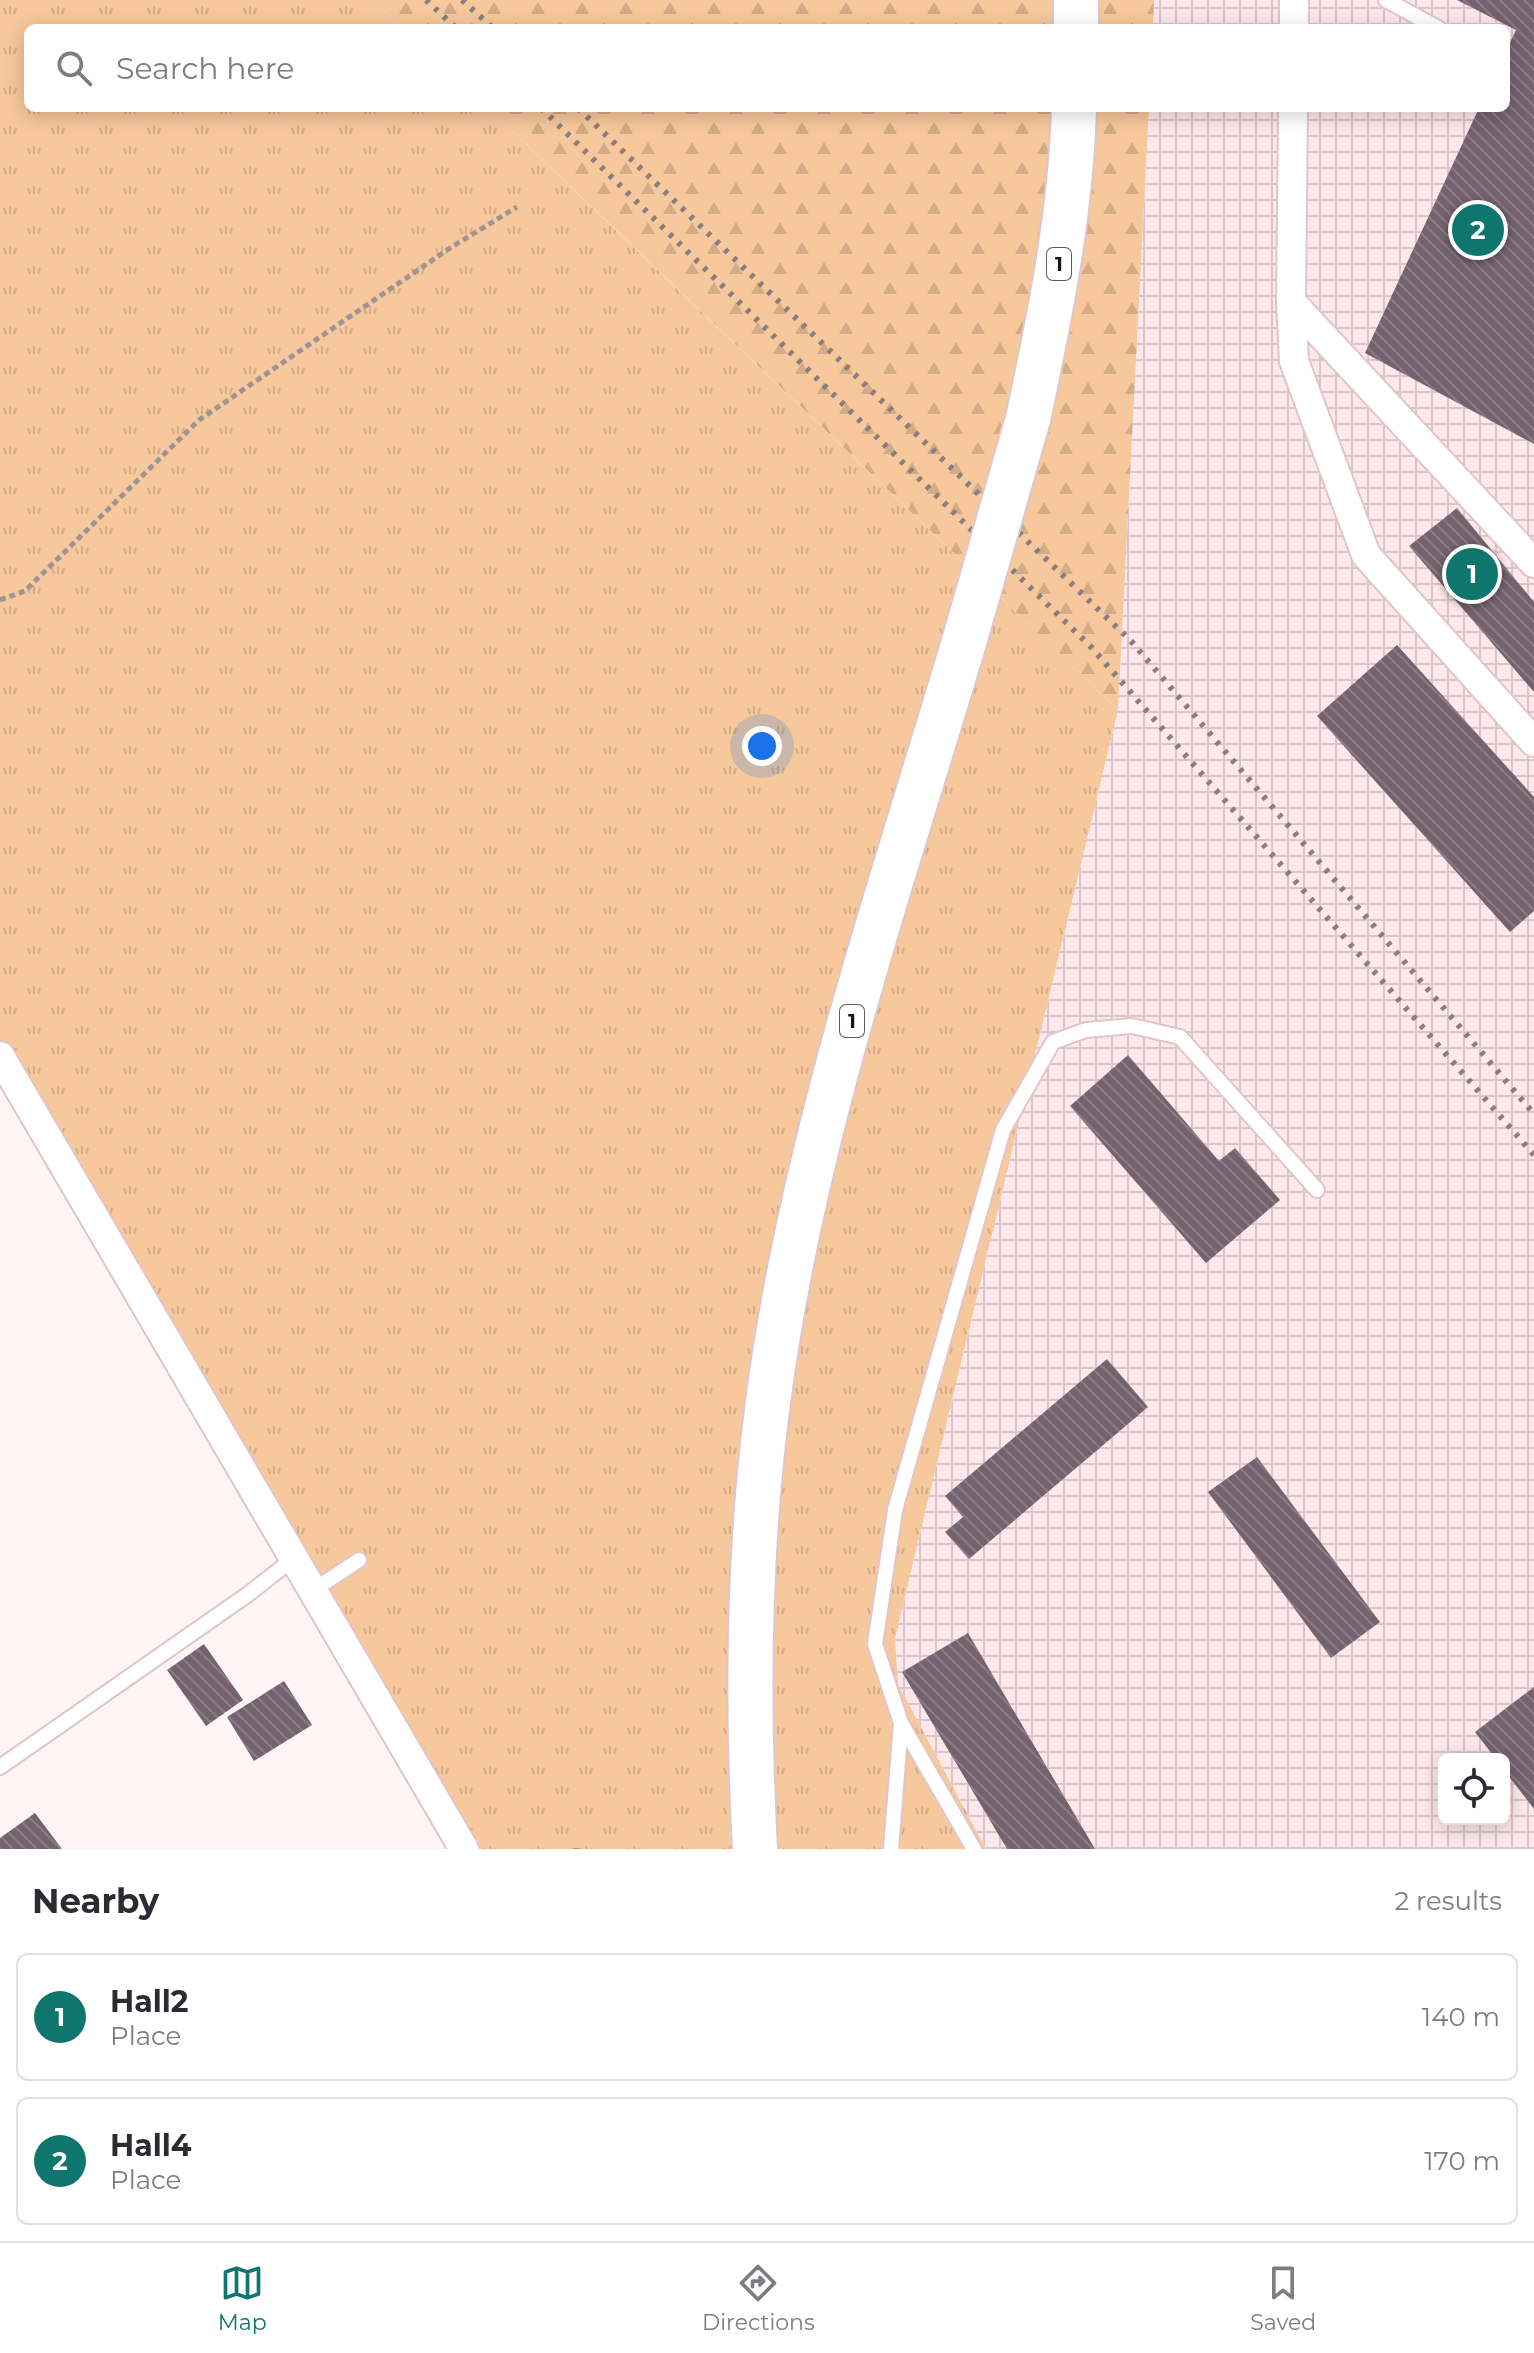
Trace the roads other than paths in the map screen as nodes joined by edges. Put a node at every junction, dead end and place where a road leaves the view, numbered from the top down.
1 (1076, 0) edge
2 (1294, 0) edge
3 (1386, 0) edge
4 (1076, 24) edge
5 (1294, 24) edge
6 (1431, 24) edge
7 (1074, 112) edge
8 (1293, 112) edge
9 (1291, 302) junction
10 (1534, 563) edge
11 (1534, 742) edge
12 (0, 1056) edge
13 (1317, 1190) dead end
14 (293, 1559) junction
15 (359, 1560) dead end
16 (312, 1591) junction
17 (901, 1723) junction
18 (0, 1767) edge
19 (464, 1849) edge
20 (755, 1849) edge
21 (891, 1849) edge
22 (974, 1849) edge

1 - 4 main road
2 - 5 street
3 - 6 lane
7 - 20 main road, 1, bridge
8 - 9 street
9 - 10 street
9 - 11 street
12 - 14 street
13 - 17 lane
14 - 16 street
14 - 18 lane
15 - 16 lane
16 - 19 street
17 - 21 lane
17 - 22 lane

